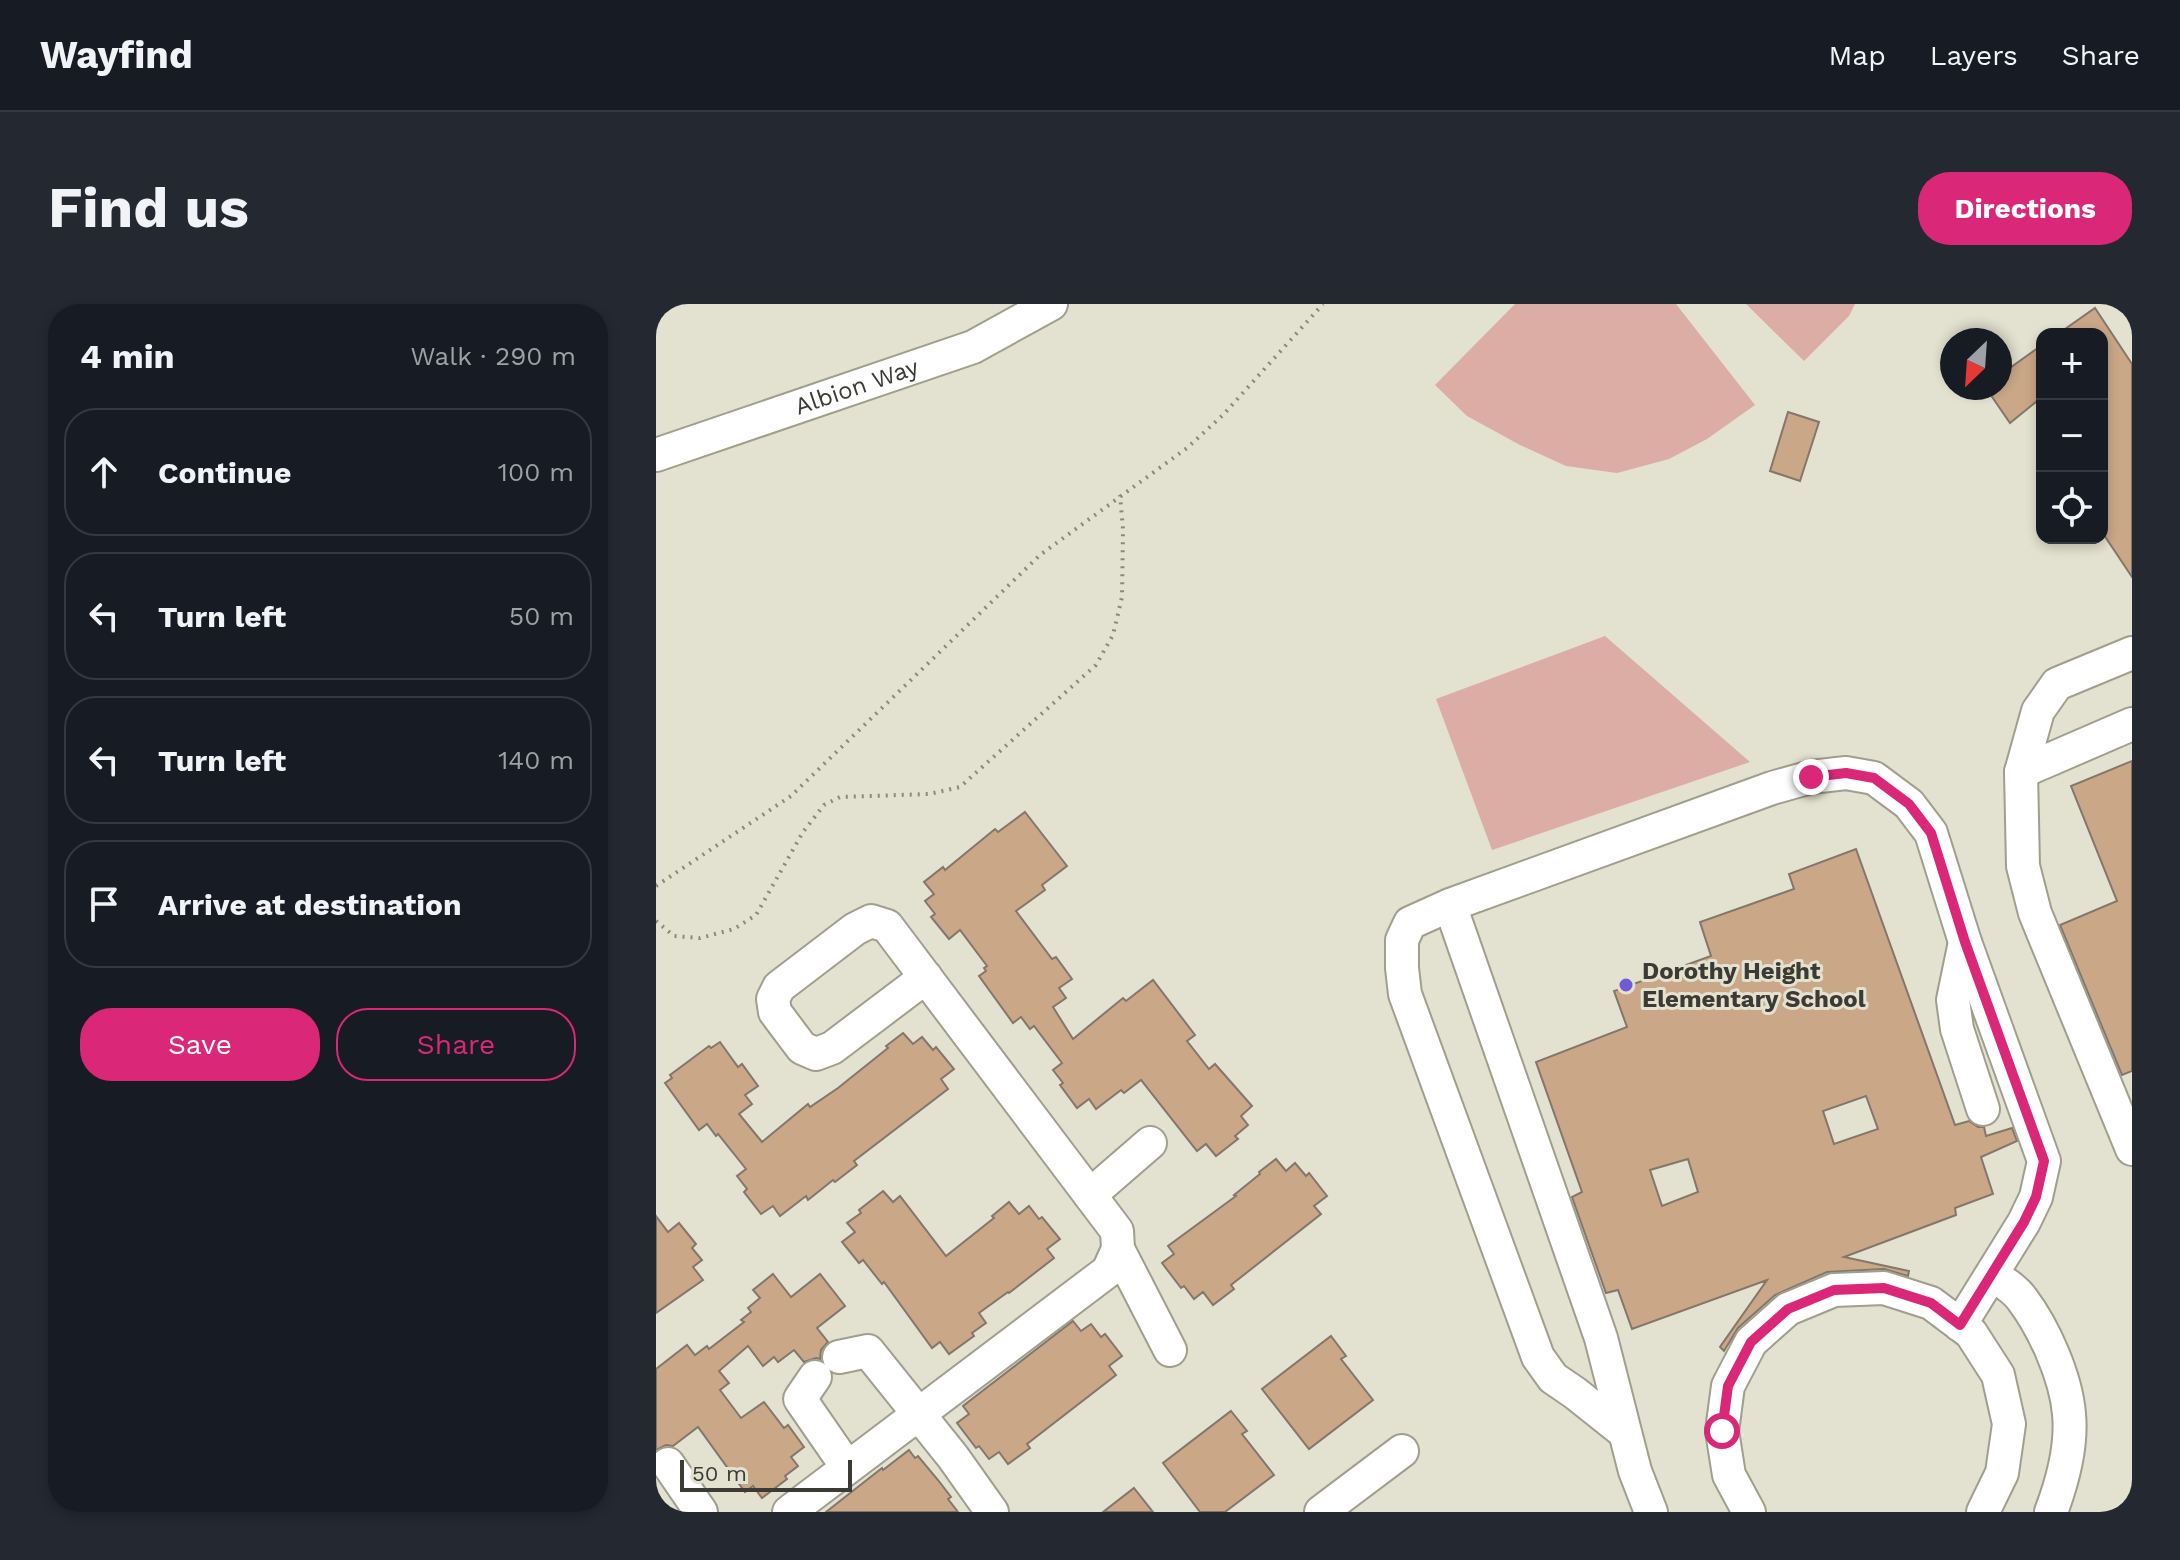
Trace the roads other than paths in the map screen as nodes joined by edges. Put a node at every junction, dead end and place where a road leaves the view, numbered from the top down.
1 (1051, 304) edge
2 (656, 455) edge
3 (2132, 653) edge
4 (2132, 724) edge
5 (2021, 772) junction
6 (1450, 905) junction
7 (1965, 942) junction
8 (926, 977) junction
9 (1983, 1109) dead end
10 (1150, 1143) dead end
11 (2132, 1149) edge
12 (1090, 1195) junction
13 (1118, 1249) junction
14 (1993, 1275) junction
15 (1960, 1325) junction
16 (1170, 1350) dead end
17 (919, 1413) junction
18 (1624, 1432) junction
19 (1402, 1451) dead end
20 (668, 1464) dead end
21 (847, 1467) junction
22 (1331, 1509) edge
23 (701, 1512) edge
24 (789, 1512) edge
25 (992, 1512) edge
26 (1651, 1512) edge
27 (1749, 1512) edge
28 (1983, 1512) edge
29 (2051, 1512) edge

1 - 2 street, Albion Way
3 - 5 street
4 - 5 street
5 - 11 street
6 - 7 street
6 - 18 street
6 - 18 street
7 - 9 street
7 - 14 street
8 - 8 street
8 - 12 street
10 - 12 street
12 - 13 street
13 - 16 street
13 - 17 street
14 - 15 street
14 - 29 street
15 - 27 street
15 - 28 street
17 - 21 street
17 - 21 street
17 - 25 street
18 - 26 street
19 - 22 street
20 - 23 street
21 - 24 street

